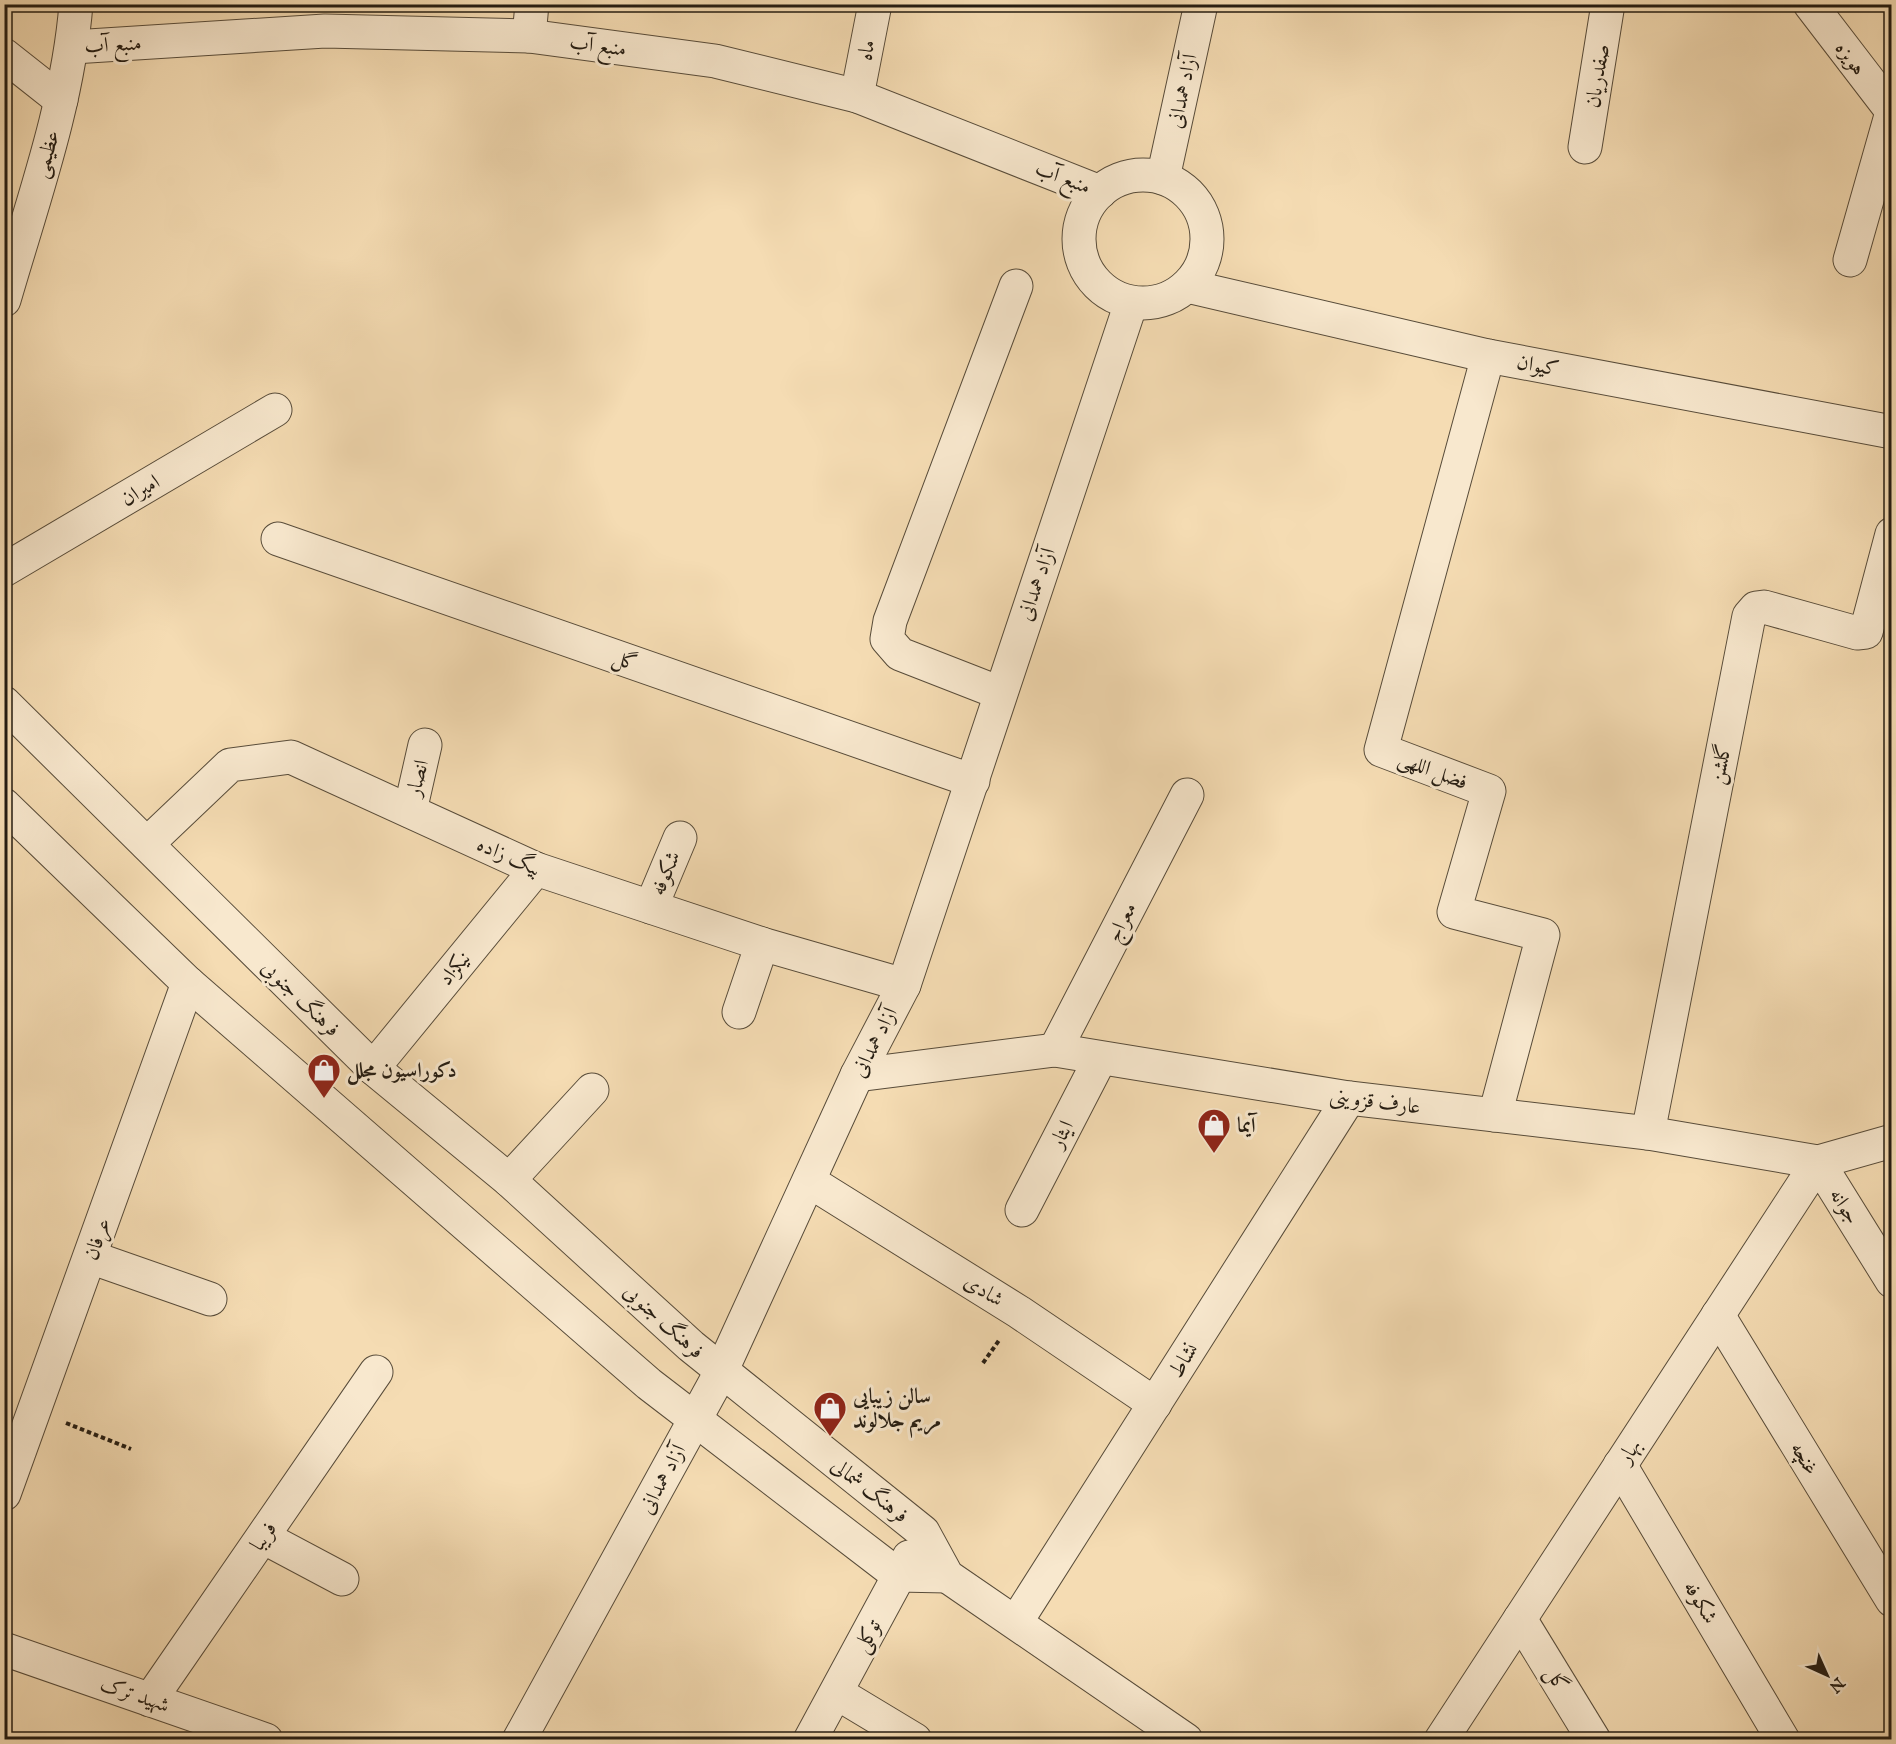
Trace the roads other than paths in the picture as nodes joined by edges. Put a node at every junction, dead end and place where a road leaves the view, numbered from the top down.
1 (76, 4) edge
2 (874, 4) edge
3 (1201, 4) edge
4 (1608, 4) edge
5 (1810, 4) edge
6 (530, 20) edge
7 (73, 46) junction
8 (4, 55) edge
9 (857, 96) junction
10 (61, 100) junction
11 (1892, 112) edge
12 (1585, 147) dead end
13 (1163, 178) junction
14 (1100, 192) junction
15 (1850, 260) dead end
16 (1016, 286) dead end
17 (1187, 286) junction
18 (4, 300) edge
19 (1131, 303) junction
20 (1488, 356) junction
21 (275, 410) dead end
22 (1892, 432) edge
23 (1892, 534) edge
24 (278, 539) dead end
25 (4, 570) edge
26 (999, 693) junction
27 (4, 703) edge
28 (425, 745) dead end
29 (973, 781) junction
30 (1187, 795) dead end
31 (4, 805) edge
32 (410, 811) junction
33 (680, 838) dead end
34 (147, 844) junction
35 (536, 869) junction
36 (651, 907) junction
37 (762, 944) junction
38 (188, 983) junction
39 (904, 985) junction
40 (739, 1012) dead end
41 (1055, 1050) junction
42 (1100, 1059) junction
43 (373, 1068) junction
44 (857, 1075) junction
45 (592, 1090) dead end
46 (1349, 1098) junction
47 (1495, 1115) junction
48 (1648, 1133) junction
49 (1892, 1141) edge
50 (1818, 1162) junction
51 (509, 1180) junction
52 (809, 1181) junction
53 (1022, 1210) dead end
54 (90, 1257) junction
55 (1892, 1281) edge
56 (210, 1299) dead end
57 (1718, 1315) junction
58 (721, 1371) junction
59 (376, 1372) dead end
60 (1155, 1404) junction
61 (693, 1420) junction
62 (1620, 1465) junction
63 (4, 1494) edge
64 (923, 1532) junction
65 (263, 1537) junction
66 (898, 1575) junction
67 (947, 1576) junction
68 (342, 1579) dead end
69 (1892, 1600) edge
70 (1520, 1619) junction
71 (1016, 1622) junction
72 (4, 1649) edge
73 (837, 1693) junction
74 (150, 1700) junction
75 (266, 1740) edge
76 (519, 1740) edge
77 (810, 1740) edge
78 (915, 1740) edge
79 (1186, 1740) edge
80 (1441, 1740) edge
81 (1594, 1740) edge
82 (1783, 1740) edge

1 - 7 street, عظیمی
2 - 9 street, ماه
3 - 13 street, آزاد همدانی
4 - 12 street, صفدریان
5 - 11 street, هویزه
6 - 7 street, منبع آب
6 - 9 street, منبع آب
7 - 10 street, عظیمی
8 - 10 street
9 - 14 street, منبع آب
10 - 18 street, عظیمی
11 - 15 street
13 - 14 street
13 - 17 street
14 - 19 street
16 - 26 street
17 - 19 street
17 - 20 street, کیوان
19 - 26 street, آزاد همدانی
20 - 22 street, کیوان
20 - 47 street, فضل اللهی
21 - 25 street, امیران
23 - 48 street, گلشن
24 - 29 street, گل
26 - 29 street, آزاد همدانی
27 - 34 street, فرهنگ جنوبی
28 - 32 street, انصار
29 - 39 street, آزاد همدانی
30 - 41 street, معراج
31 - 38 street
32 - 34 street, بیگ زاده
32 - 35 street, بیگ زاده
33 - 36 street, شکوفه
34 - 43 street, فرهنگ جنوبی
35 - 36 street, بیگ زاده
35 - 43 street, نیکزاد
36 - 37 street, بیگ زاده
37 - 39 street, بیگ زاده
37 - 40 street
38 - 54 street, عرفان
38 - 61 street
39 - 44 street, آزاد همدانی
41 - 42 street, عارف قزوینی
41 - 44 street, عارف قزوینی
42 - 46 street, عارف قزوینی
42 - 53 street, ایثار
43 - 51 street, فرهنگ جنوبی
44 - 52 street, آزاد همدانی
45 - 51 street
46 - 47 street, عارف قزوینی
46 - 60 street, نشاط
47 - 48 street, عارف قزوینی
48 - 50 street, عارف قزوینی
49 - 50 street, عارف قزوینی
50 - 55 street, جوانه
50 - 57 street, بهار
51 - 58 street, فرهنگ جنوبی
52 - 58 street, آزاد همدانی
52 - 60 street, شادی
54 - 56 street
54 - 63 street, عرفان
57 - 62 street, بهار
57 - 69 street, غنچه
58 - 61 street, آزاد همدانی
58 - 64 street, فرهنگ شمالی
59 - 65 street, فریبا
60 - 71 street, نشاط
61 - 66 street
61 - 76 street, آزاد همدانی
62 - 70 street, بهار
62 - 82 street, شکوفه
64 - 66 street, توکلی
64 - 67 street, فرهنگ شمالی
65 - 68 street
65 - 74 street, فریبا
66 - 67 street
66 - 73 street, توکلی
67 - 71 street, فرهنگ شمالی
70 - 80 street, بهار
70 - 81 street, گل
71 - 79 street, فرهنگ شمالی
72 - 74 street, شهید ترک
73 - 77 street, توکلی
73 - 78 street
74 - 75 street, شهید ترک

